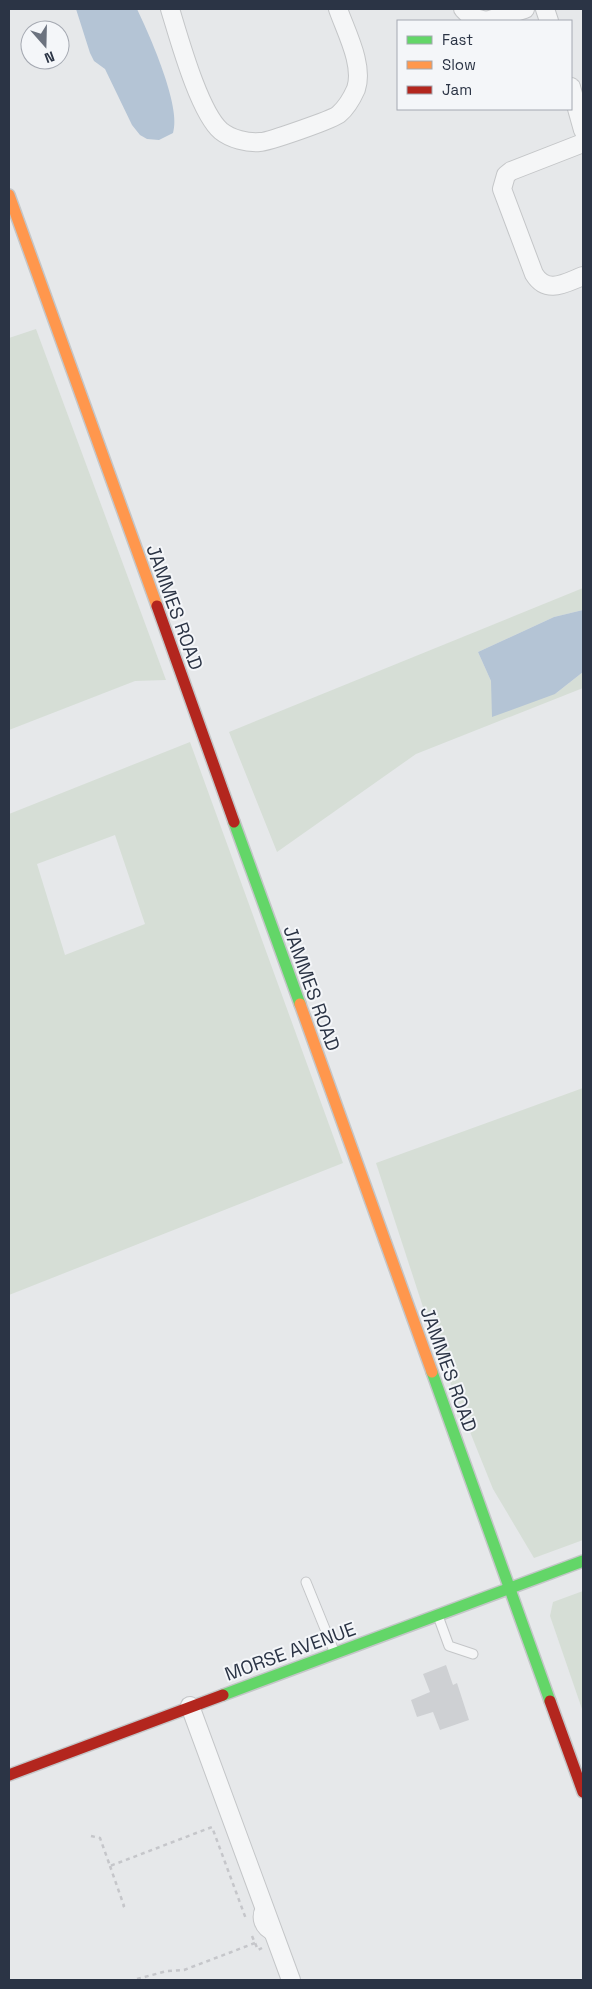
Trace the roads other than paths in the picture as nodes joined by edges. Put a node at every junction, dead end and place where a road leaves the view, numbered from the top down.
1 (170, 9) edge
2 (338, 9) edge
3 (463, 9) edge
4 (525, 9) edge
5 (482, 20) edge
6 (495, 20) edge
7 (572, 91) edge
8 (583, 130) edge
9 (583, 143) edge
10 (9, 195) edge
11 (583, 276) edge
12 (583, 1561) edge
13 (306, 1582) dead end
14 (510, 1589) junction
15 (438, 1616) junction
16 (335, 1654) junction
17 (473, 1654) dead end
18 (190, 1706) junction
19 (9, 1775) edge
20 (583, 1792) edge
21 (291, 1980) edge

1 - 2 street
3 - 5 street
4 - 6 street
7 - 8 street
9 - 11 street
10 - 14 street, JAMMES ROAD
12 - 14 street, MORSE AVENUE
13 - 16 lane
14 - 15 street, MORSE AVENUE
14 - 20 street, JAMMES ROAD
15 - 16 street, MORSE AVENUE
15 - 17 lane
16 - 18 street, MORSE AVENUE
18 - 19 street, MORSE AVENUE
18 - 21 street

